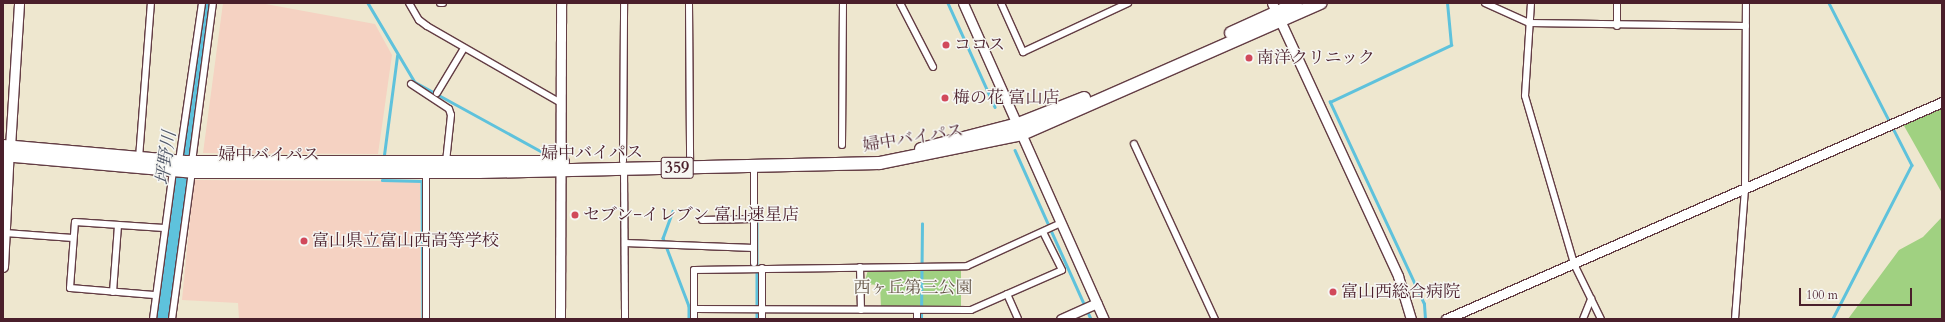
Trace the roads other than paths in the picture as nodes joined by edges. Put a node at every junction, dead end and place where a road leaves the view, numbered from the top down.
1 (19, 3) edge
2 (151, 3) edge
3 (202, 3) edge
4 (213, 3) edge
5 (409, 3) edge
6 (561, 3) edge
7 (624, 3) edge
8 (689, 3) edge
9 (843, 3) edge
10 (900, 3) edge
11 (963, 3) edge
12 (1000, 3) edge
13 (1128, 3) edge
14 (1297, 3) edge
15 (1320, 3) edge
16 (1485, 3) edge
17 (1531, 3) edge
18 (1617, 3) edge
19 (1746, 3) edge
20 (1276, 12) edge
21 (1529, 23) junction
22 (1617, 26) junction
23 (1746, 26) junction
24 (464, 48) junction
25 (933, 67) dead end
26 (411, 84) dead end
27 (437, 93) dead end
28 (559, 102) junction
29 (1942, 102) edge
30 (1020, 129) junction
31 (1134, 144) dead end
32 (842, 146) dead end
33 (6, 151) edge
34 (139, 158) junction
35 (690, 161) junction
36 (446, 162) junction
37 (624, 165) junction
38 (176, 166) junction
39 (754, 166) junction
40 (192, 167) junction
41 (560, 167) junction
42 (426, 173) junction
43 (1745, 188) junction
44 (754, 219) junction
45 (702, 220) dead end
46 (1061, 224) junction
47 (118, 225) junction
48 (164, 228) junction
49 (1043, 232) junction
50 (5, 233) junction
51 (73, 238) junction
52 (625, 243) junction
53 (754, 248) junction
54 (754, 263) dead end
55 (1574, 264) junction
56 (3, 267) edge
57 (860, 267) junction
58 (762, 268) junction
59 (113, 292) junction
60 (154, 294) junction
61 (1007, 294) junction
62 (1592, 299) junction
63 (1097, 303) junction
64 (694, 309) junction
65 (762, 310) junction
66 (861, 310) junction
67 (917, 310) junction
68 (153, 319) edge
69 (172, 319) edge
70 (426, 319) edge
71 (560, 319) edge
72 (624, 319) edge
73 (694, 319) edge
74 (762, 319) edge
75 (917, 319) edge
76 (1018, 319) edge
77 (1061, 319) edge
78 (1104, 319) edge
79 (1215, 319) edge
80 (1411, 319) edge
81 (1446, 319) edge
82 (1583, 319) edge
83 (1601, 319) edge
84 (1735, 319) edge

1 - 33 street
2 - 34 street
3 - 38 street
4 - 40 street
5 - 24 street
6 - 28 street
7 - 37 street
8 - 35 street
9 - 32 street
10 - 25 street
11 - 30 street
12 - 13 street
14 - 20 highway, 婦中バイパス / 359
15 - 20 highway, 婦中バイパス / 359
16 - 21 street
17 - 21 street
18 - 22 street
19 - 23 street
20 - 30 highway, 婦中バイパス / 359
20 - 80 street
21 - 22 street
21 - 55 street
22 - 23 street
23 - 43 street
24 - 27 street
24 - 28 street
26 - 36 street
28 - 41 street
29 - 43 street
30 - 35 highway, 婦中バイパス / 359
30 - 39 highway, 婦中バイパス / 359
30 - 46 street
31 - 79 street
33 - 34 highway, 婦中バイパス / 359
33 - 38 highway, 婦中バイパス / 359
33 - 50 main road
34 - 38 highway, 婦中バイパス / 359
35 - 37 highway, 婦中バイパス / 359
36 - 40 highway, 婦中バイパス / 359
36 - 41 highway, 婦中バイパス / 359
37 - 39 highway, 婦中バイパス / 359
37 - 41 highway, 婦中バイパス / 359
37 - 52 street
38 - 40 highway, 婦中バイパス / 359
38 - 48 street
39 - 44 street
40 - 42 highway, 婦中バイパス / 359
40 - 69 street
41 - 42 highway, 婦中バイパス / 359
41 - 71 street
42 - 70 street
43 - 55 street
43 - 84 street
44 - 45 street
44 - 53 street
46 - 49 street
46 - 63 street
47 - 48 street
47 - 51 street
47 - 59 street
48 - 60 street
49 - 57 street
49 - 61 street
50 - 51 street
50 - 56 main road
51 - 59 street
52 - 53 street
52 - 72 street
53 - 54 street
55 - 62 street
55 - 81 street
57 - 58 street
57 - 66 street
58 - 64 street
58 - 65 street
59 - 60 street
60 - 68 street
61 - 67 street
61 - 76 street
62 - 82 street
62 - 83 street
63 - 77 street
63 - 78 street
64 - 65 street
64 - 73 street
65 - 66 street
65 - 74 street
66 - 67 street
67 - 75 street

